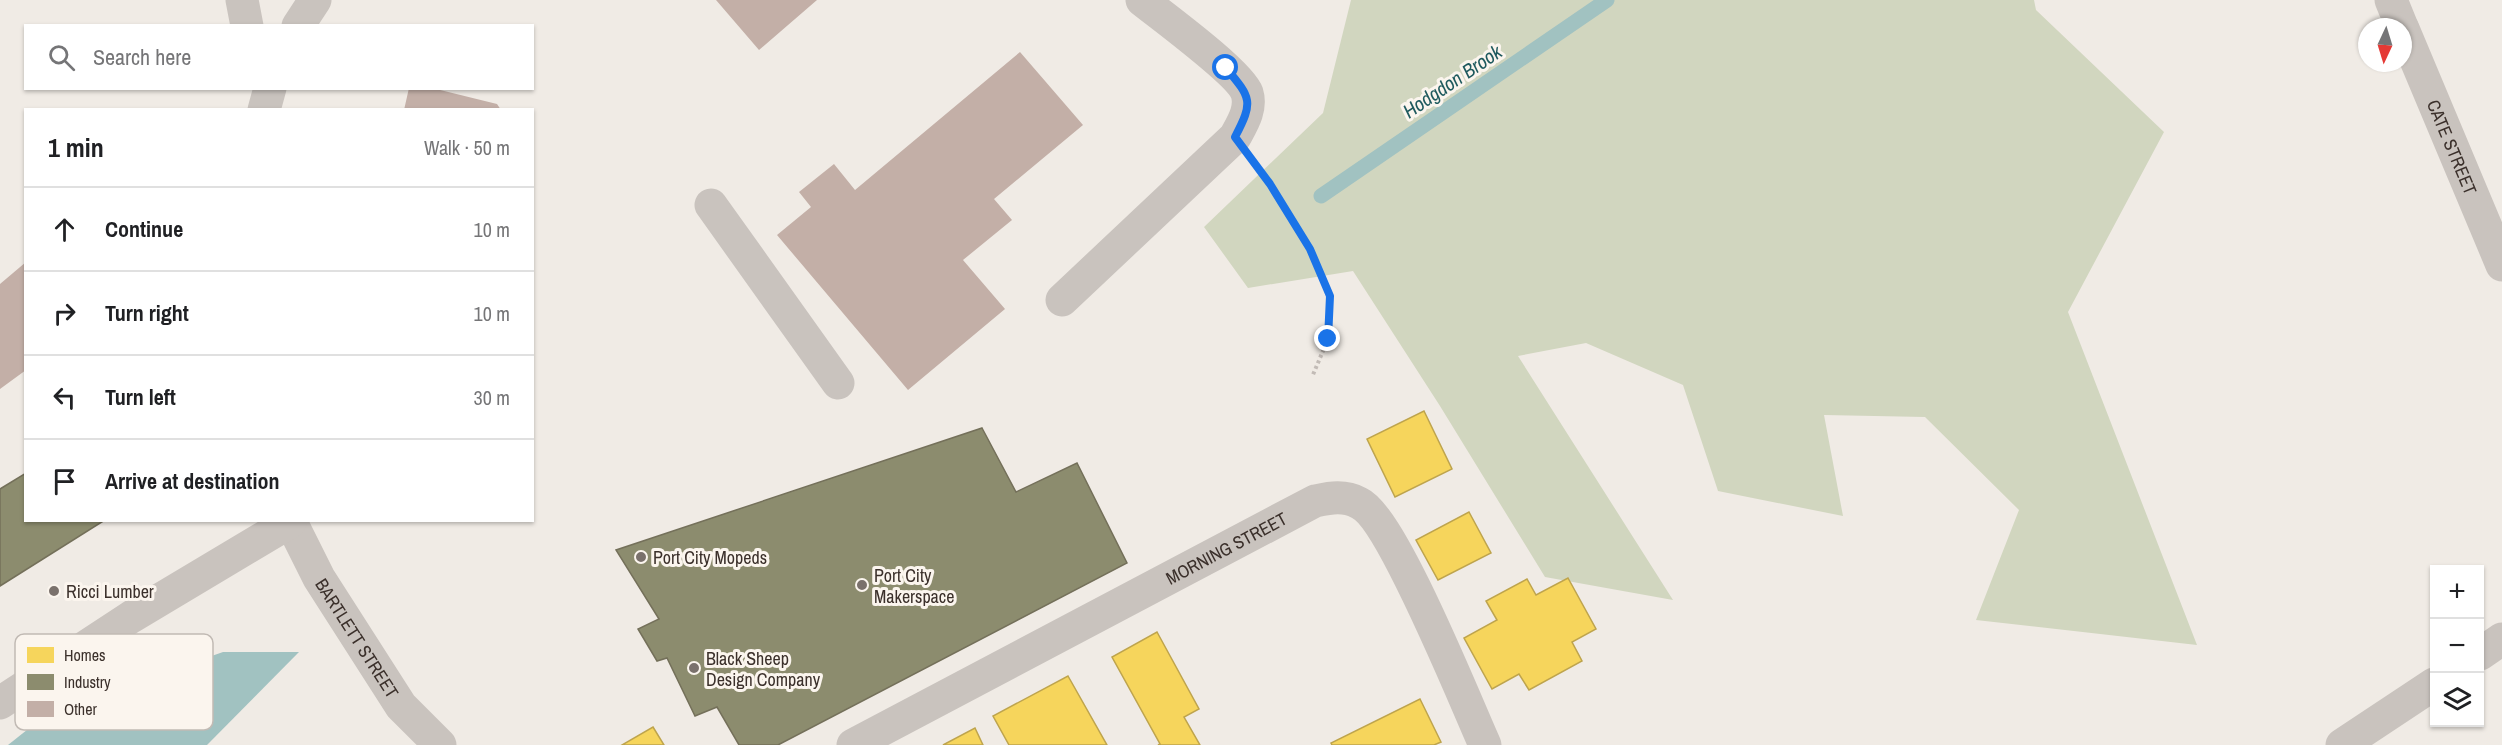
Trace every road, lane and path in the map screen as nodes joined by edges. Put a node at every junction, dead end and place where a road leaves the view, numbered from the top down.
1 (242, 0) edge
2 (315, 0) edge
3 (1142, 0) edge
4 (2391, 0) edge
5 (2399, 18) edge
6 (247, 24) edge
7 (299, 24) edge
8 (2412, 50) edge
9 (1235, 137) junction
10 (711, 205) dead end
11 (2502, 265) edge
12 (1062, 300) dead end
13 (1312, 377) dead end
14 (838, 383) dead end
15 (288, 522) edge
16 (291, 522) edge
17 (105, 634) edge
18 (2502, 639) edge
19 (2484, 651) edge
20 (2430, 687) edge
21 (15, 693) edge
22 (0, 703) edge
23 (440, 745) edge
24 (853, 745) edge
25 (1485, 745) edge
26 (2342, 745) edge

1 - 6 street
2 - 7 street
3 - 9 street
4 - 5 street, CATE STREET
8 - 11 street, CATE STREET
9 - 12 street
9 - 13 path
10 - 14 street
15 - 17 street
16 - 23 street, BARTLETT STREET
18 - 19 street
20 - 26 street
21 - 22 street
24 - 25 street, MORNING STREET

